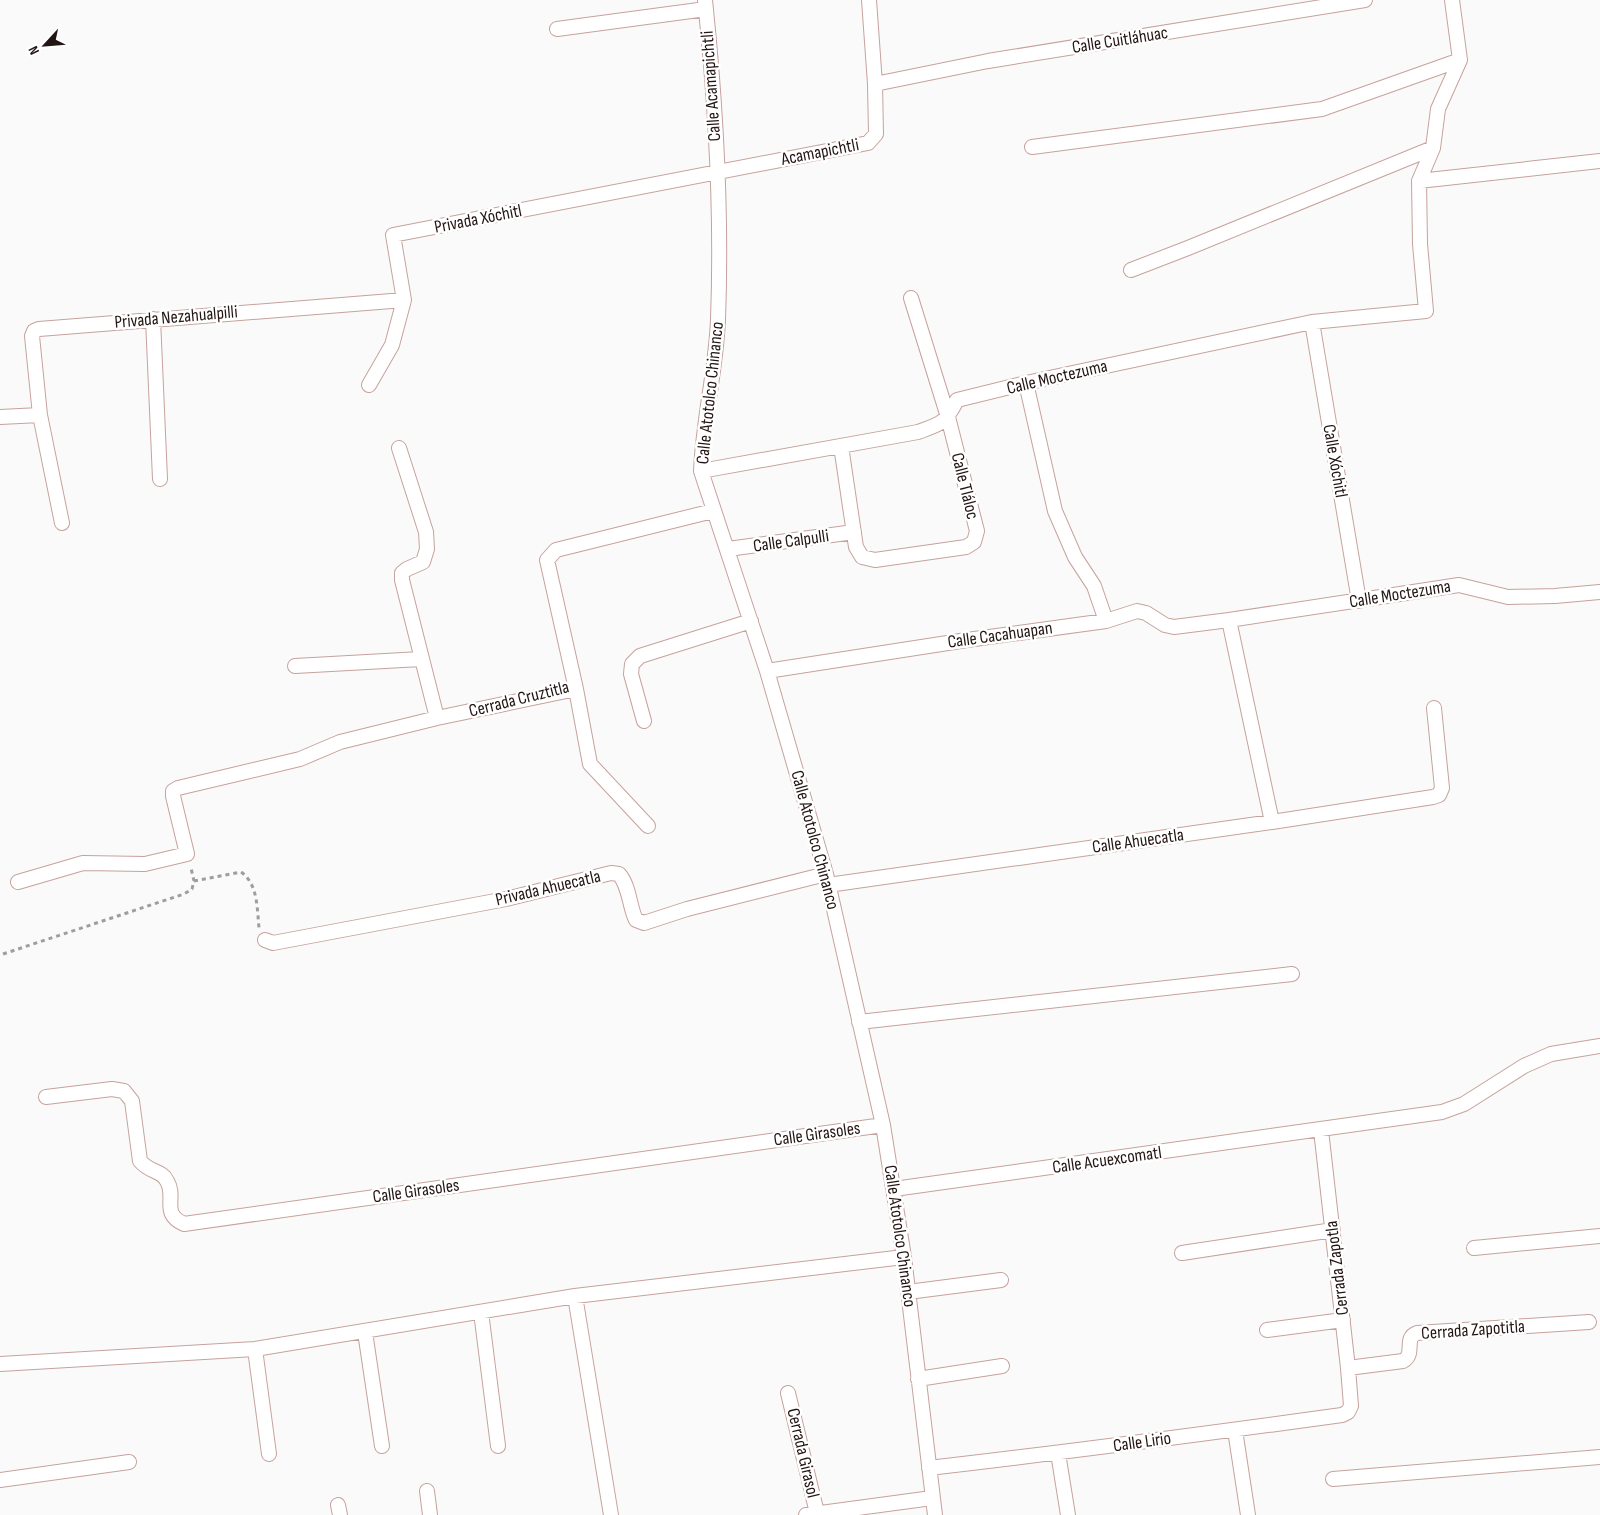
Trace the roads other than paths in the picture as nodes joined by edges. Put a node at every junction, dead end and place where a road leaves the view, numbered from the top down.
1 (870, 0) edge
2 (1365, 0) edge
3 (1452, 0) edge
4 (705, 5) edge
5 (557, 29) dead end
6 (1460, 60) junction
7 (875, 84) junction
8 (1032, 147) dead end
9 (1433, 148) junction
10 (1600, 160) edge
11 (718, 172) junction
12 (1419, 181) junction
13 (1131, 270) dead end
14 (911, 298) dead end
15 (404, 300) junction
16 (154, 319) junction
17 (1312, 322) junction
18 (1026, 383) junction
19 (370, 385) dead end
20 (40, 415) junction
21 (948, 417) junction
22 (0, 418) edge
23 (841, 446) junction
24 (399, 448) dead end
25 (701, 471) junction
26 (160, 479) dead end
27 (713, 510) junction
28 (62, 524) dead end
29 (854, 532) junction
30 (728, 549) junction
31 (1600, 592) edge
32 (1359, 601) junction
33 (1229, 620) junction
34 (751, 621) junction
35 (1106, 621) junction
36 (421, 659) junction
37 (294, 666) dead end
38 (767, 671) junction
39 (576, 689) junction
40 (1434, 708) dead end
41 (437, 718) junction
42 (644, 720) dead end
43 (1272, 822) junction
44 (648, 826) dead end
45 (827, 880) junction
46 (18, 882) dead end
47 (265, 940) road end
48 (1292, 974) dead end
49 (859, 1022) junction
50 (1600, 1046) edge
51 (46, 1097) dead end
52 (884, 1125) junction
53 (1321, 1130) junction
54 (894, 1189) junction
55 (1332, 1230) junction
56 (1600, 1236) edge
57 (1474, 1248) dead end
58 (1182, 1254) dead end
59 (904, 1257) junction
60 (1001, 1280) dead end
61 (908, 1292) junction
62 (575, 1296) junction
63 (481, 1312) junction
64 (1343, 1320) junction
65 (1589, 1322) dead end
66 (1267, 1330) dead end
67 (365, 1332) junction
68 (255, 1349) junction
69 (0, 1364) edge
70 (1002, 1366) dead end
71 (1348, 1368) junction
72 (918, 1378) junction
73 (788, 1393) dead end
74 (1350, 1406) joint
75 (1235, 1430) junction
76 (382, 1446) dead end
77 (498, 1446) dead end
78 (1058, 1453) junction
79 (269, 1454) dead end
80 (1600, 1457) edge
81 (129, 1462) dead end
82 (929, 1468) junction
83 (1333, 1479) dead end
84 (0, 1480) edge
85 (427, 1491) dead end
86 (932, 1498) junction
87 (812, 1514) edge
88 (430, 1515) edge
89 (611, 1515) edge
90 (935, 1515) edge
91 (1068, 1515) edge
92 (1248, 1515) edge

1 - 7 street, Acamapichtli
2 - 7 street, Calle Cuitláhuac
3 - 6 street
4 - 5 street
4 - 11 street, Calle Acamapichtli
6 - 8 street
6 - 9 street
7 - 11 street, Acamapichtli
9 - 12 street
9 - 13 street
10 - 12 street
11 - 15 street, Privada Xóchitl
11 - 25 street, Calle Atotolco Chinanco
12 - 17 street, Calle Moctezuma
14 - 21 street, Calle Tláloc
15 - 16 street, Privada Nezahualpilli
15 - 19 street, Privada Xóchitl
16 - 20 street, Privada Nezahualpilli
16 - 26 street
17 - 18 street, Calle Moctezuma
17 - 32 street, Calle Xóchitl
18 - 21 street, Calle Moctezuma
18 - 35 street
20 - 22 street
20 - 28 street, Privada Nezahualpilli
21 - 23 street, Calle Moctezuma
21 - 29 street, Calle Tláloc
23 - 25 street, Calle Moctezuma
23 - 29 street, Calle Tláloc
24 - 36 street
25 - 27 street, Calle Atotolco Chinanco
27 - 30 street, Calle Atotolco Chinanco
27 - 39 street, Cerrada Cruztitla
29 - 30 street, Calle Calpulli
30 - 34 street, Calle Atotolco Chinanco
31 - 32 street, Calle Moctezuma
32 - 33 street, Calle Moctezuma
33 - 35 street, Calle Cacahuapan
33 - 43 street
34 - 38 street, Calle Atotolco Chinanco
34 - 42 street
35 - 38 street, Calle Cacahuapan
36 - 37 street
36 - 41 street
38 - 45 street, Calle Atotolco Chinanco
39 - 41 street, Cerrada Cruztitla
39 - 44 street
40 - 43 street, Calle Ahuecatla
41 - 46 street, Cerrada Cruztitla
43 - 45 street, Calle Ahuecatla
45 - 47 street, Privada Ahuecatla
45 - 49 street, Calle Atotolco Chinanco
48 - 49 street
49 - 52 street, Calle Atotolco Chinanco
50 - 53 street, Calle Acuexcomatl
51 - 52 street, Calle Girasoles
52 - 54 street, Calle Atotolco Chinanco
53 - 54 street, Calle Acuexcomatl
53 - 55 street, Cerrada Zapotla
54 - 59 street, Calle Atotolco Chinanco
55 - 58 street
55 - 64 street, Cerrada Zapotla
56 - 57 street
59 - 61 street, Calle Atotolco Chinanco
59 - 62 street
60 - 61 street
61 - 72 street, Calle Atotolco Chinanco
62 - 63 street
62 - 89 street
63 - 67 street
63 - 77 street
64 - 66 street
64 - 71 street, Cerrada Zapotla
65 - 71 street, Cerrada Zapotitla
67 - 68 street
67 - 76 street
68 - 69 street
68 - 79 street
70 - 72 street
71 - 74 street, Cerrada Zapotla
72 - 82 street, Calle Atotolco Chinanco
73 - 87 street, Cerrada Girasol
74 - 75 street, Calle Lirio
75 - 78 street, Calle Lirio
75 - 92 street
78 - 82 street, Calle Lirio
78 - 91 street
80 - 83 street
81 - 84 street
82 - 86 street, Calle Atotolco Chinanco
85 - 88 street
86 - 87 street
86 - 90 street, Calle Atotolco Chinanco

